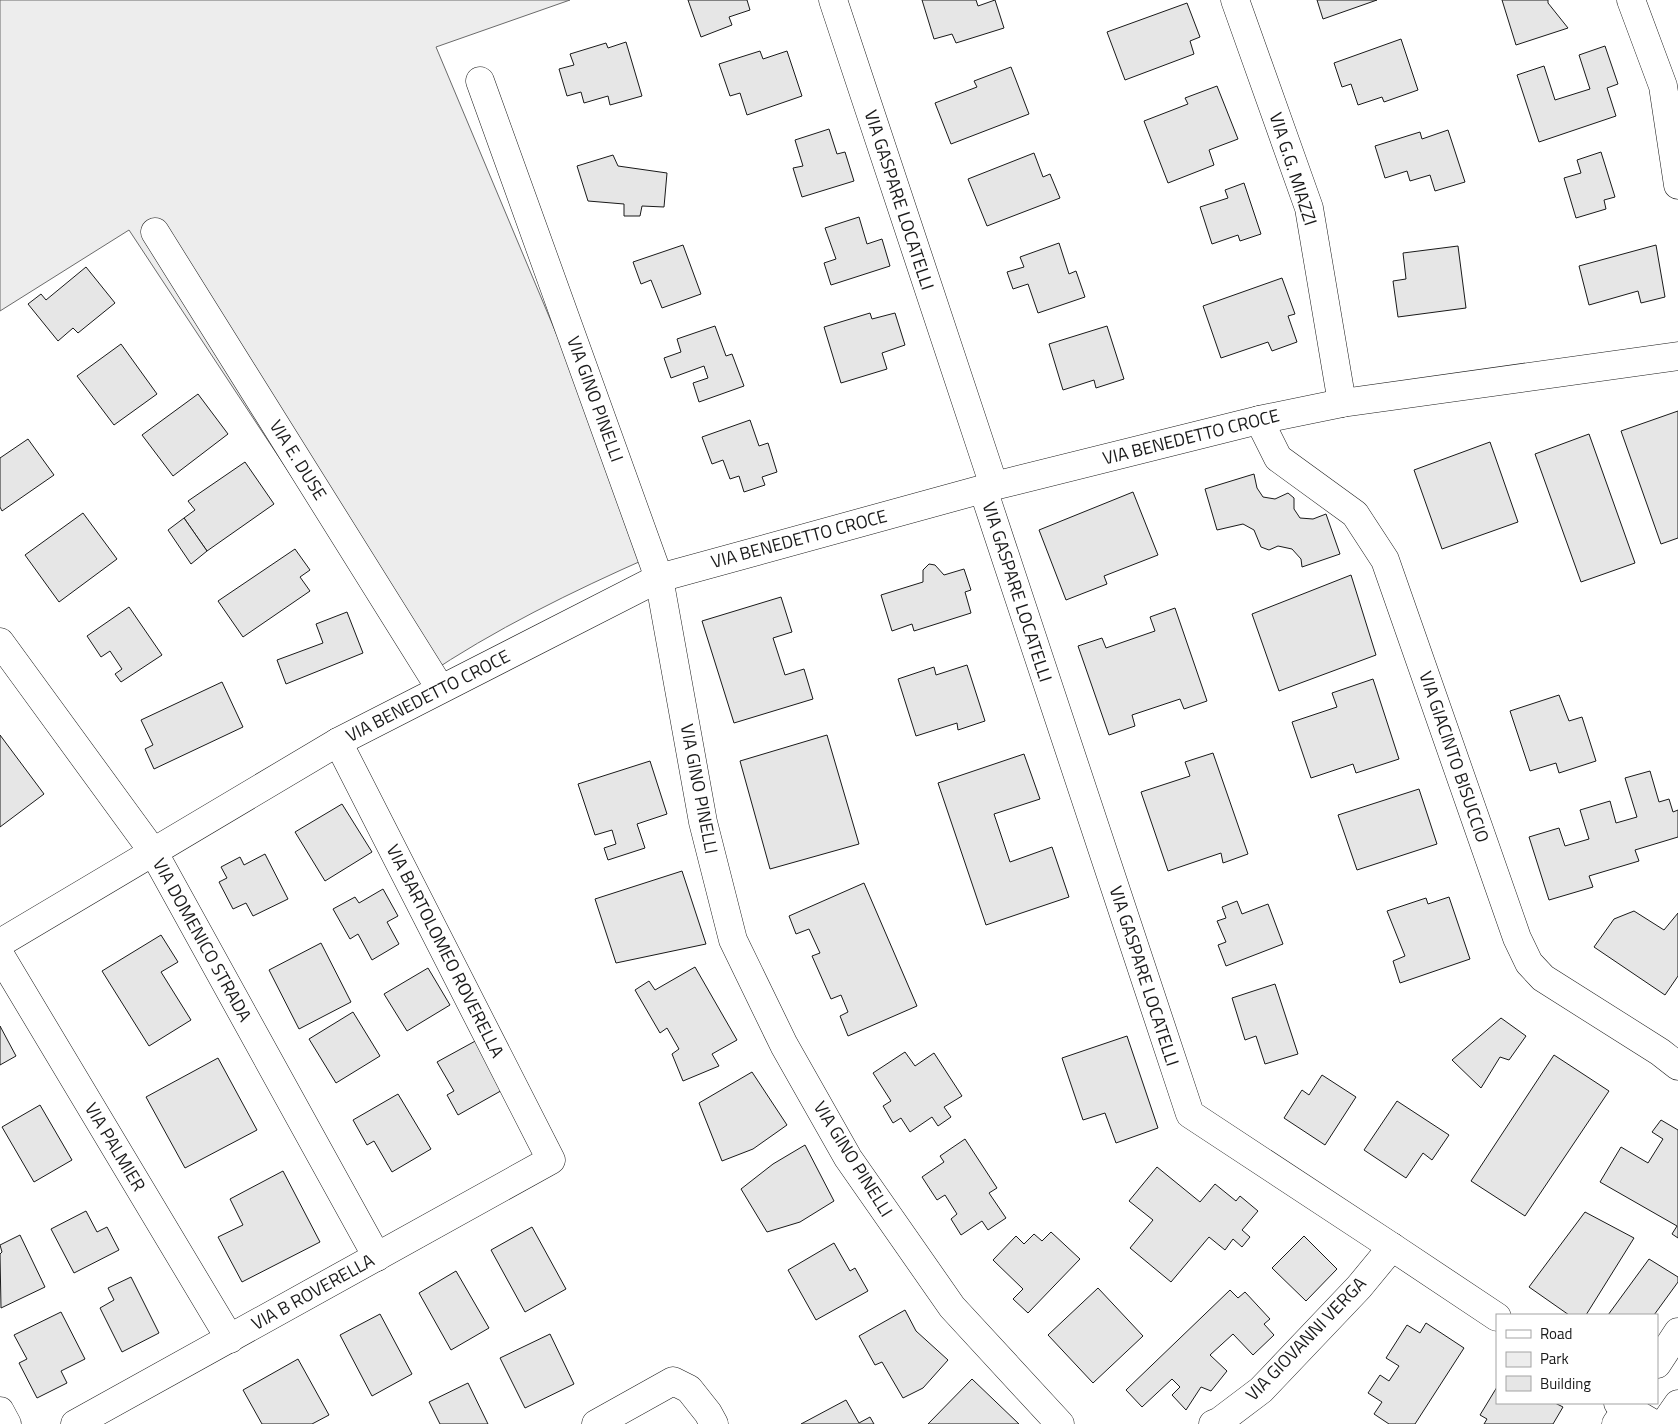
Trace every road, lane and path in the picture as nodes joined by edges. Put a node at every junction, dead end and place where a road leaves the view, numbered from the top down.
1 (833, 0) edge
2 (1234, 0) edge
3 (1631, 0) edge
4 (480, 81) dead end
5 (1678, 185) edge
6 (155, 232) dead end
7 (1678, 356) edge
8 (1342, 403) junction
9 (1259, 420) junction
10 (988, 487) junction
11 (659, 578) junction
12 (0, 642) edge
13 (440, 688) junction
14 (338, 742) junction
15 (154, 853) junction
16 (0, 943) edge
17 (0, 955) edge
18 (1678, 1066) edge
19 (551, 1160) joint
20 (1392, 1247) junction
21 (377, 1257) junction
22 (1496, 1316) edge
23 (1678, 1332) edge
24 (230, 1339) junction
25 (1658, 1362) edge
26 (1678, 1404) edge
27 (1623, 1410) edge
28 (0, 1411) edge
29 (7, 1424) edge
30 (76, 1424) edge
31 (596, 1424) edge
32 (714, 1424) edge
33 (1060, 1424) edge
34 (1213, 1424) edge
35 (1654, 1424) edge
36 (1664, 1424) edge

1 - 10 street, VIA GASPARE LOCATELLI
2 - 8 street, VIA G.G. MIAZZI
3 - 5 street
4 - 11 street, VIA GINO PINELLI
6 - 13 street, VIA E. DUSE
7 - 8 street, VIA BENEDETTO CROCE
8 - 9 street, VIA BENEDETTO CROCE
9 - 10 street, VIA BENEDETTO CROCE
9 - 18 street, VIA GIACINTO BISUCCIO
10 - 11 street, VIA BENEDETTO CROCE
10 - 20 street, VIA GASPARE LOCATELLI
11 - 13 street, VIA BENEDETTO CROCE
11 - 33 street, VIA GINO PINELLI
12 - 15 street, VIA DOMENICO STRADA
13 - 14 street, VIA BENEDETTO CROCE
14 - 15 street, VIA BENEDETTO CROCE
14 - 19 street, VIA BARTOLOMEO ROVERELLA
15 - 16 street, VIA BENEDETTO CROCE
15 - 21 street, VIA DOMENICO STRADA
17 - 24 street, VIA PALMIER
19 - 21 street, VIA B ROVERELLA
20 - 22 street, VIA GASPARE LOCATELLI
20 - 34 street, VIA GIOVANNI VERGA
21 - 24 street, VIA B ROVERELLA
23 - 25 street
24 - 30 street, VIA B ROVERELLA
26 - 36 street
27 - 35 street
28 - 29 street
31 - 32 street

